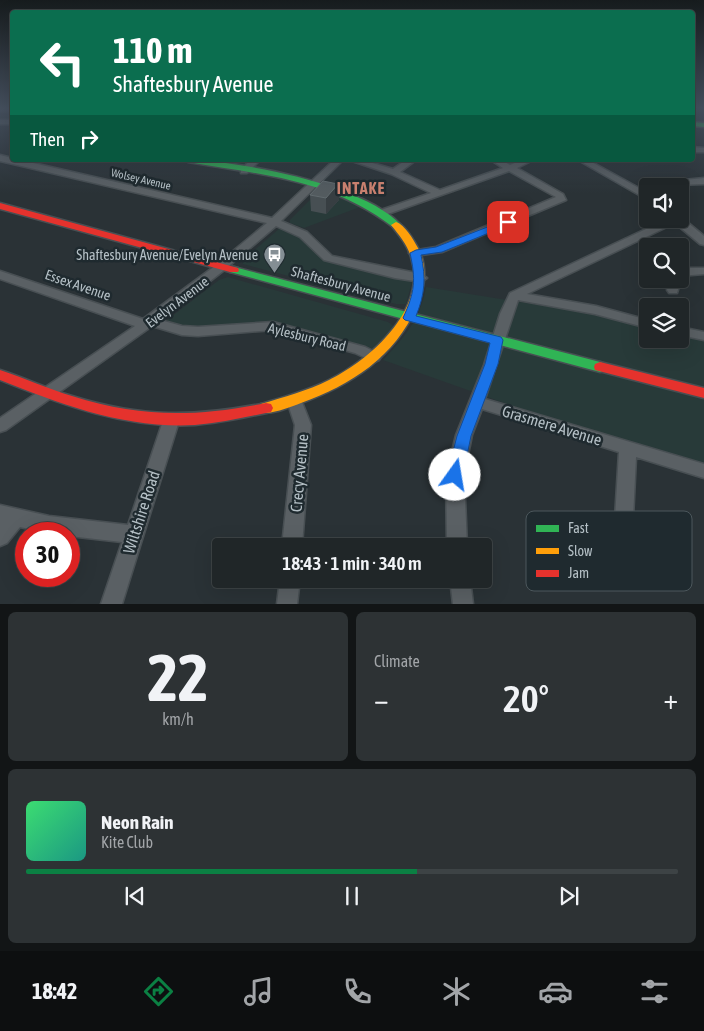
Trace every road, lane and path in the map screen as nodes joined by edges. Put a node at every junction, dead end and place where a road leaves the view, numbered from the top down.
1 (13, 162) edge
2 (198, 162) edge
3 (254, 162) edge
4 (337, 162) edge
5 (360, 162) edge
6 (409, 162) edge
7 (499, 162) edge
8 (525, 162) edge
9 (586, 162) edge
10 (512, 168) junction
11 (244, 171) junction
12 (394, 172) junction
13 (704, 181) edge
14 (689, 182) edge
15 (314, 186) junction
16 (639, 189) edge
17 (635, 190) junction
18 (639, 192) edge
19 (440, 193) junction
20 (0, 206) edge
21 (382, 213) junction
22 (276, 222) junction
23 (656, 228) edge
24 (688, 228) edge
25 (704, 242) edge
26 (416, 253) junction
27 (222, 268) junction
28 (704, 271) edge
29 (689, 272) edge
30 (0, 275) edge
31 (420, 278) junction
32 (514, 296) junction
33 (409, 318) junction
34 (639, 322) edge
35 (148, 323) junction
36 (689, 333) edge
37 (704, 336) edge
38 (496, 340) junction
39 (374, 357) junction
40 (0, 376) edge
41 (48, 393) junction
42 (704, 393) edge
43 (295, 401) junction
44 (476, 402) junction
45 (171, 422) junction
46 (0, 426) edge
47 (628, 448) junction
48 (704, 471) edge
49 (624, 511) edge
50 (8, 515) edge
51 (133, 534) junction
52 (0, 537) edge
53 (293, 538) edge
54 (456, 538) edge
55 (289, 588) edge
56 (461, 588) edge
57 (111, 604) edge
58 (287, 604) edge
59 (463, 604) edge

1 - 22 street, Wolsey Avenue
2 - 11 street
3 - 11 street
4 - 15 street, Evelyn Avenue
5 - 12 street
6 - 12 street
7 - 10 street
8 - 10 street
9 - 17 street
10 - 19 street
10 - 26 street
11 - 15 street
12 - 19 street
13 - 14 street
15 - 21 street
15 - 22 street, Evelyn Avenue
16 - 17 street
17 - 18 street
19 - 21 street
20 - 27 street, Shaftesbury Avenue
21 - 26 street
22 - 27 street, Evelyn Avenue
22 - 31 street, Wolsey Avenue
23 - 32 street
24 - 25 street
26 - 31 street
27 - 33 street, Shaftesbury Avenue
27 - 35 street, Evelyn Avenue
28 - 29 street
30 - 35 street, Essex Avenue
31 - 33 street
32 - 34 street
32 - 38 street
33 - 38 street, Shaftesbury Avenue
33 - 39 street
35 - 39 street, Aylesbury Road
35 - 41 street, Evelyn Avenue
36 - 37 street
38 - 42 street, Shaftesbury Avenue
38 - 44 street
39 - 43 street
40 - 41 street
41 - 45 street
41 - 46 street, Evelyn Avenue
43 - 45 street
43 - 53 street, Crecy Avenue
44 - 47 street, Grasmere Avenue
44 - 54 street
45 - 51 street, Wiltshire Road
47 - 48 street, Grasmere Avenue
47 - 49 street
50 - 51 street
50 - 52 street
51 - 57 street, Wiltshire Road
55 - 58 street
56 - 59 street

